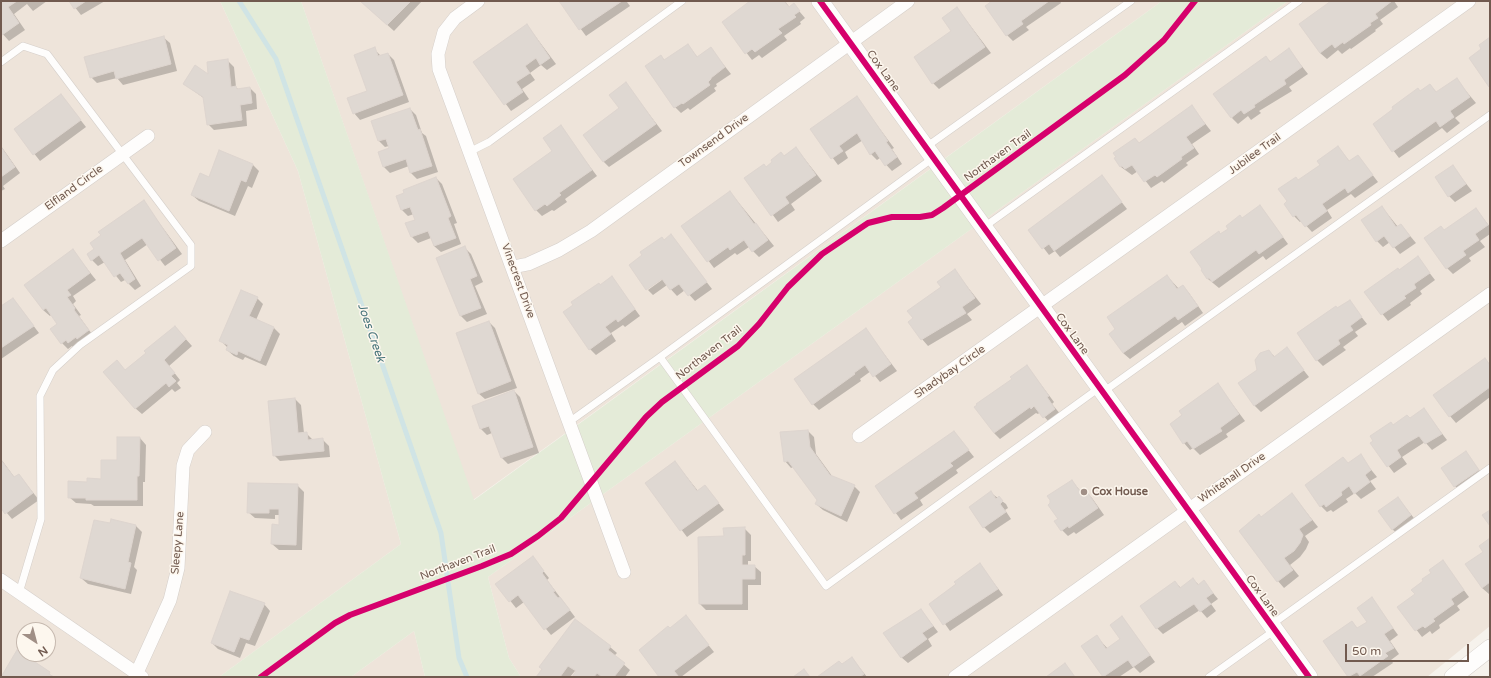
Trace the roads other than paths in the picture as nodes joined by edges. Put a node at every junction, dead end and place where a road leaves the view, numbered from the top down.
1 (682, 1) edge
2 (820, 1) edge
3 (908, 1) edge
4 (1131, 1) edge
5 (1299, 1) edge
6 (1469, 1) edge
7 (472, 3) edge
8 (850, 43) junction
9 (1, 62) edge
10 (1490, 115) edge
11 (148, 136) dead end
12 (469, 152) junction
13 (124, 153) junction
14 (930, 153) junction
15 (984, 228) junction
16 (1, 241) edge
17 (513, 267) junction
18 (1490, 294) edge
19 (1041, 307) junction
20 (660, 357) junction
21 (1101, 390) junction
22 (569, 422) junction
23 (205, 432) dead end
24 (859, 436) dead end
25 (1490, 468) edge
26 (1187, 510) junction
27 (624, 572) dead end
28 (1, 580) edge
29 (19, 593) junction
30 (1272, 627) junction
31 (1490, 648) edge
32 (138, 676) edge
33 (955, 677) edge
34 (1209, 677) edge
35 (1309, 677) edge
36 (1453, 677) edge

1 - 12 lane
2 - 8 street, Cox Lane
3 - 8 street, Townsend Drive
4 - 14 lane
5 - 15 lane
6 - 19 street, Jubilee Trail
7 - 12 street, Vinecrest Drive
8 - 14 street, Cox Lane
8 - 17 street, Townsend Drive
9 - 13 lane
10 - 21 lane
11 - 13 street, Elfland Circle
12 - 17 street, Vinecrest Drive
13 - 16 street, Elfland Circle
13 - 29 lane
14 - 15 street, Cox Lane
14 - 20 lane
15 - 19 street, Cox Lane
17 - 22 street, Vinecrest Drive
18 - 26 street, Whitehall Drive
19 - 21 street, Cox Lane
19 - 24 street, Shadybay Circle
20 - 21 lane
20 - 22 lane
21 - 26 street, Cox Lane
22 - 27 street, Vinecrest Drive
23 - 32 street, Sleepy Lane
25 - 30 lane
26 - 30 street, Cox Lane
26 - 33 street, Whitehall Drive
28 - 29 street
29 - 32 street
30 - 34 lane
30 - 35 street, Cox Lane
31 - 36 street

